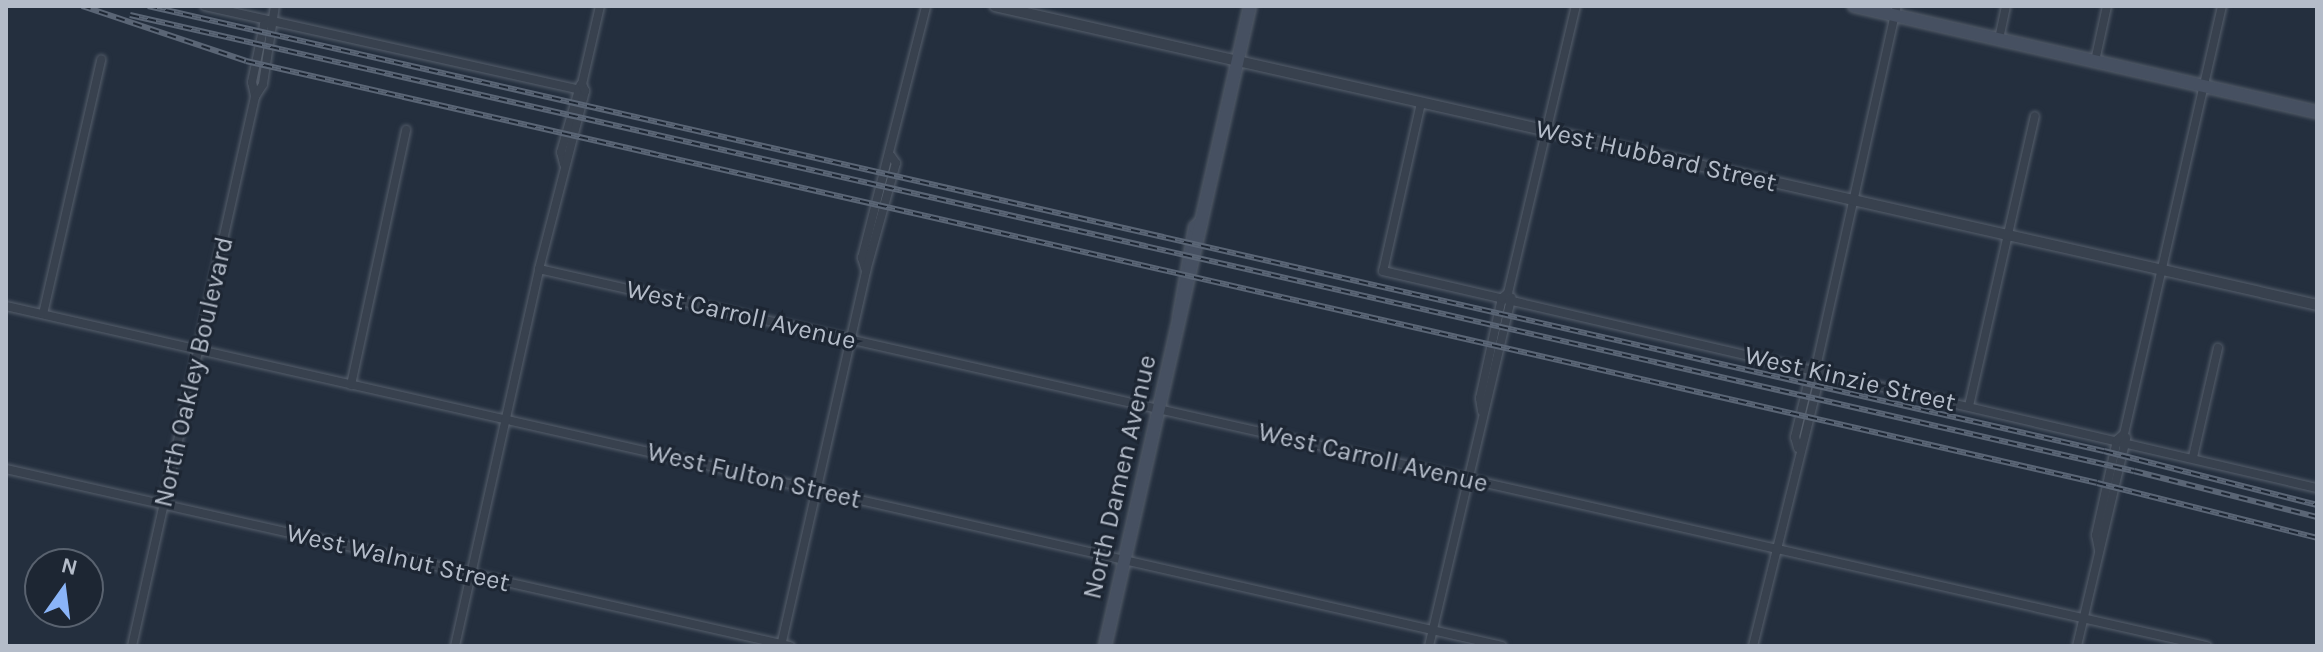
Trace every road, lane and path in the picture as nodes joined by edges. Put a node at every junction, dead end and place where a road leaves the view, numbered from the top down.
1 (205, 6) edge
2 (275, 6) edge
3 (600, 6) edge
4 (926, 6) edge
5 (995, 6) edge
6 (1250, 6) edge
7 (1576, 6) edge
8 (1854, 6) edge
9 (2006, 6) edge
10 (2107, 6) edge
11 (2222, 6) edge
12 (1896, 11) edge
13 (271, 21) junction
14 (1999, 39) junction
15 (101, 60) dead end
16 (1238, 61) junction
17 (2095, 61) junction
18 (2204, 86) junction
19 (581, 88) junction
20 (1421, 103) junction
21 (2317, 112) edge
22 (2035, 116) dead end
23 (406, 130) dead end
24 (1546, 131) junction
25 (1853, 201) junction
26 (2008, 237) junction
27 (539, 269) junction
28 (2162, 271) junction
29 (1507, 298) junction
30 (2317, 305) edge
31 (6, 306) edge
32 (43, 314) junction
33 (851, 340) junction
34 (2218, 348) dead end
35 (199, 350) junction
36 (1816, 368) junction
37 (351, 385) junction
38 (1969, 406) junction
39 (1158, 409) junction
40 (505, 420) junction
41 (2123, 439) junction
42 (2193, 457) junction
43 (6, 469) edge
44 (1467, 479) junction
45 (2317, 488) edge
46 (816, 490) junction
47 (164, 506) junction
48 (1775, 549) junction
49 (1124, 560) junction
50 (471, 574) junction
51 (2083, 618) junction
52 (1433, 630) junction
53 (784, 645) edge
54 (132, 646) edge
55 (455, 646) edge
56 (1105, 646) edge
57 (1429, 646) edge
58 (1502, 646) edge
59 (1753, 646) edge
60 (2077, 646) edge
61 (2207, 646) edge

1 - 13 street
2 - 13 street, North Oakley Boulevard
3 - 19 street
4 - 33 street
5 - 16 street, West Hubbard Street
6 - 16 main road, North Damen Avenue
7 - 24 street
8 - 12 main road
9 - 14 street
10 - 17 street
11 - 18 street
12 - 14 main road
12 - 25 street
13 - 19 street
13 - 35 street, North Oakley Boulevard
14 - 17 main road
15 - 32 street
16 - 20 street, West Hubbard Street
16 - 39 main road, North Damen Avenue
17 - 18 main road
18 - 21 main road
18 - 28 street
19 - 27 street
20 - 24 street, West Hubbard Street
20 - 29 street, West Kinzie Street
22 - 26 street
23 - 37 street
24 - 25 street, West Hubbard Street
24 - 29 street
25 - 26 street, West Hubbard Street
25 - 36 street
26 - 28 street, West Hubbard Street
26 - 38 street
27 - 33 street, West Carroll Avenue
27 - 40 street
28 - 30 street, West Hubbard Street
28 - 41 street
29 - 36 street, West Kinzie Street
29 - 44 street
31 - 32 street, West Fulton Street
32 - 35 street, West Fulton Street
33 - 39 street, West Carroll Avenue
33 - 46 street
34 - 42 street
35 - 37 street, West Fulton Street
35 - 47 street, North Oakley Boulevard
36 - 38 street, West Kinzie Street
36 - 48 street
37 - 40 street, West Fulton Street
38 - 41 street, West Kinzie Street
39 - 44 street, West Carroll Avenue
39 - 49 main road, North Damen Avenue
40 - 46 street, West Fulton Street
40 - 50 street
41 - 42 street, West Kinzie Street
41 - 51 street
42 - 45 street, West Kinzie Street
43 - 47 street, West Walnut Street
44 - 48 street, West Carroll Avenue
44 - 52 street
46 - 49 street, West Fulton Street
46 - 53 street
47 - 50 street, West Walnut Street
47 - 54 street, North Oakley Boulevard
48 - 51 street, West Carroll Avenue
48 - 59 street
49 - 52 street, West Fulton Street
49 - 56 main road, North Damen Avenue
50 - 53 street, West Walnut Street
50 - 55 street
51 - 60 street
51 - 61 street, West Carroll Avenue
52 - 57 street
52 - 58 street, West Fulton Street

